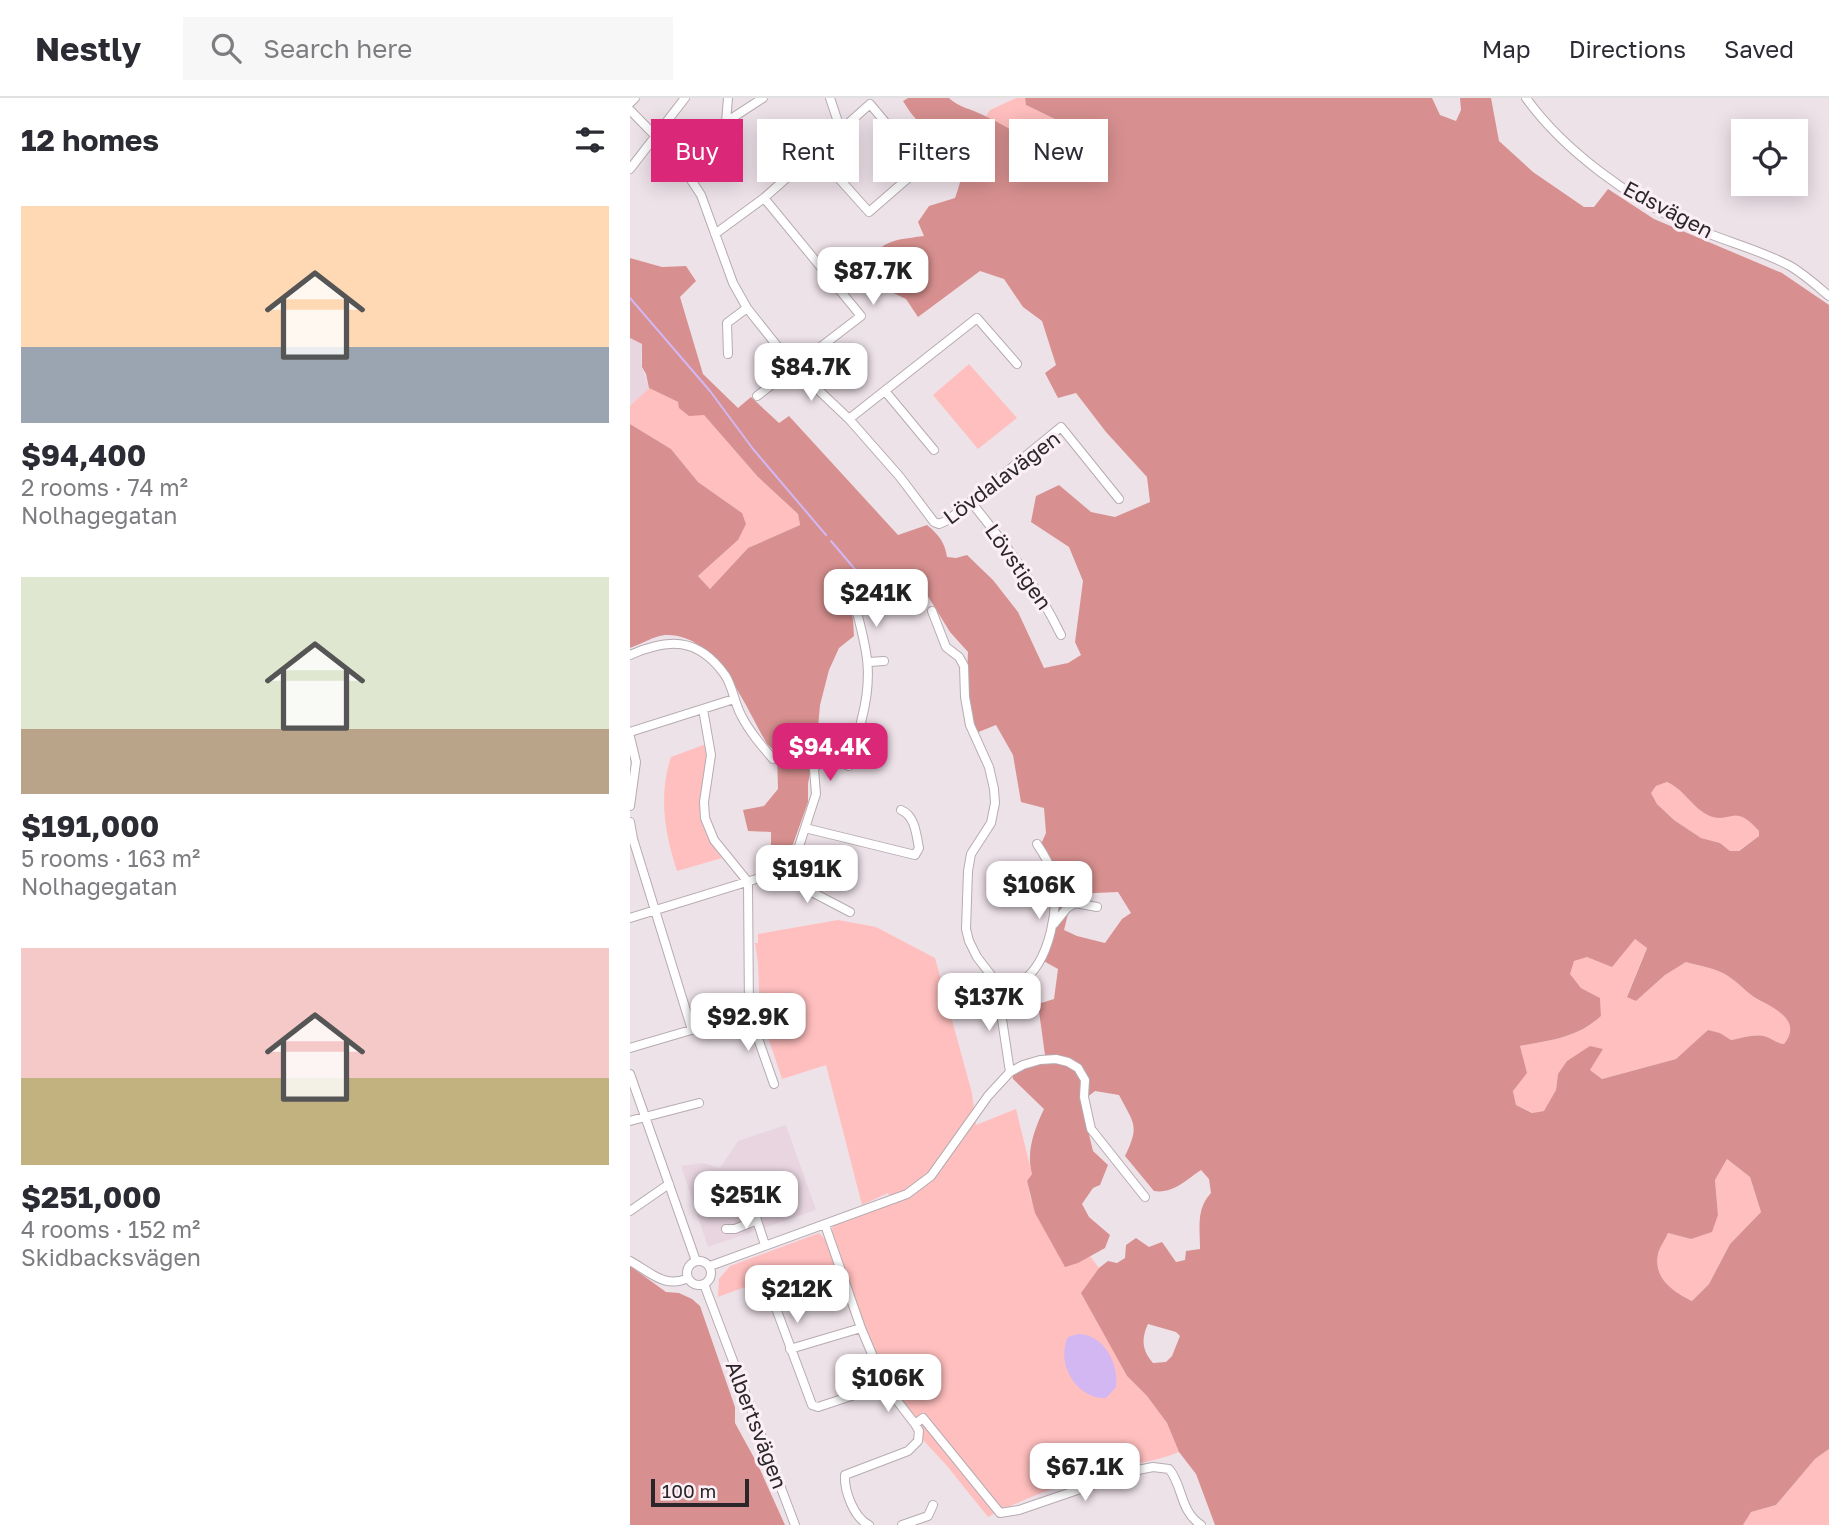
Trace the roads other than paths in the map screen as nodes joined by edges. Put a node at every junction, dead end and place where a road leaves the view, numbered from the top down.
1 (635, 98) edge
2 (685, 98) edge
3 (728, 98) edge
4 (763, 98) edge
5 (830, 98) edge
6 (1525, 98) edge
7 (630, 103) edge
8 (630, 110) edge
9 (669, 119) edge
10 (726, 119) edge
11 (731, 119) edge
12 (837, 119) edge
13 (854, 119) edge
14 (651, 130) edge
15 (651, 142) edge
16 (630, 169) edge
17 (692, 182) edge
18 (783, 182) edge
19 (842, 182) edge
20 (764, 198) junction
21 (715, 234) junction
22 (1829, 296) edge
23 (747, 308) junction
24 (727, 354) dead end
25 (1017, 364) dead end
26 (793, 366) junction
27 (885, 391) junction
28 (757, 396) dead end
29 (849, 419) junction
30 (934, 450) dead end
31 (1119, 499) dead end
32 (971, 502) junction
33 (854, 601) dead end
34 (932, 611) dead end
35 (1061, 635) dead end
36 (630, 655) edge
37 (884, 661) dead end
38 (869, 662) junction
39 (734, 699) junction
40 (704, 709) junction
41 (630, 732) edge
42 (630, 737) edge
43 (852, 746) junction
44 (773, 759) dead end
45 (831, 760) junction
46 (630, 806) edge
47 (901, 810) dead end
48 (630, 821) edge
49 (630, 827) edge
50 (805, 828) junction
51 (1037, 844) dead end
52 (792, 869) junction
53 (748, 882) junction
54 (1097, 907) dead end
55 (655, 910) junction
56 (850, 912) dead end
57 (630, 918) edge
58 (1053, 926) junction
59 (1000, 987) junction
60 (749, 1013) junction
61 (692, 1030) junction
62 (630, 1048) edge
63 (1010, 1072) junction
64 (630, 1074) edge
65 (774, 1084) dead end
66 (699, 1103) dead end
67 (646, 1118) junction
68 (630, 1121) edge
69 (669, 1184) junction
70 (1145, 1197) dead end
71 (753, 1208) dead end
72 (630, 1211) edge
73 (757, 1220) junction
74 (825, 1225) junction
75 (726, 1229) dead end
76 (765, 1245) junction
77 (630, 1261) edge
78 (696, 1261) junction
79 (710, 1266) junction
80 (688, 1278) junction
81 (704, 1284) junction
82 (777, 1311) dead end
83 (861, 1328) junction
84 (790, 1349) junction
85 (885, 1385) junction
86 (915, 1424) junction
87 (933, 1505) dead end
88 (795, 1525) edge
89 (869, 1525) edge
90 (902, 1525) edge
91 (1201, 1525) edge

1 - 7 street
2 - 9 street
3 - 10 street
4 - 11 street
5 - 12 street
6 - 22 street, Edsvägen
8 - 14 street
13 - 19 street
15 - 16 street
17 - 21 street
18 - 20 street
20 - 21 street
20 - 26 street
21 - 23 street
23 - 24 street
23 - 26 street
25 - 27 street
26 - 28 street
26 - 29 street
27 - 29 street
27 - 30 street
29 - 32 street, Lövdalavägen
31 - 32 street, Lövdalavägen
32 - 35 street, Lövstigen
33 - 38 street
34 - 59 street
36 - 39 street
37 - 38 street
38 - 43 street
39 - 40 street
39 - 44 street
40 - 41 street
40 - 53 street
42 - 46 street
43 - 45 street
43 - 45 street
45 - 50 street
47 - 50 street
48 - 49 street
49 - 55 street
50 - 52 street
51 - 58 street
52 - 53 street
52 - 56 street
53 - 55 street
53 - 60 street
54 - 58 street
55 - 57 street
55 - 61 street
58 - 59 street
59 - 63 street
60 - 61 street
60 - 65 street
61 - 62 street
63 - 70 street
63 - 74 street
64 - 67 street
66 - 67 street
67 - 68 street
67 - 69 street
69 - 72 street
69 - 78 street
71 - 73 street
73 - 75 street
73 - 76 street
74 - 76 street
74 - 83 street
76 - 79 street
77 - 80 street
78 - 79 street
78 - 80 street
79 - 81 street
80 - 81 street
81 - 88 street, Albertsvägen
82 - 84 street
83 - 84 street
83 - 85 street
84 - 85 street
85 - 86 street
86 - 89 street
86 - 91 street
87 - 90 street

